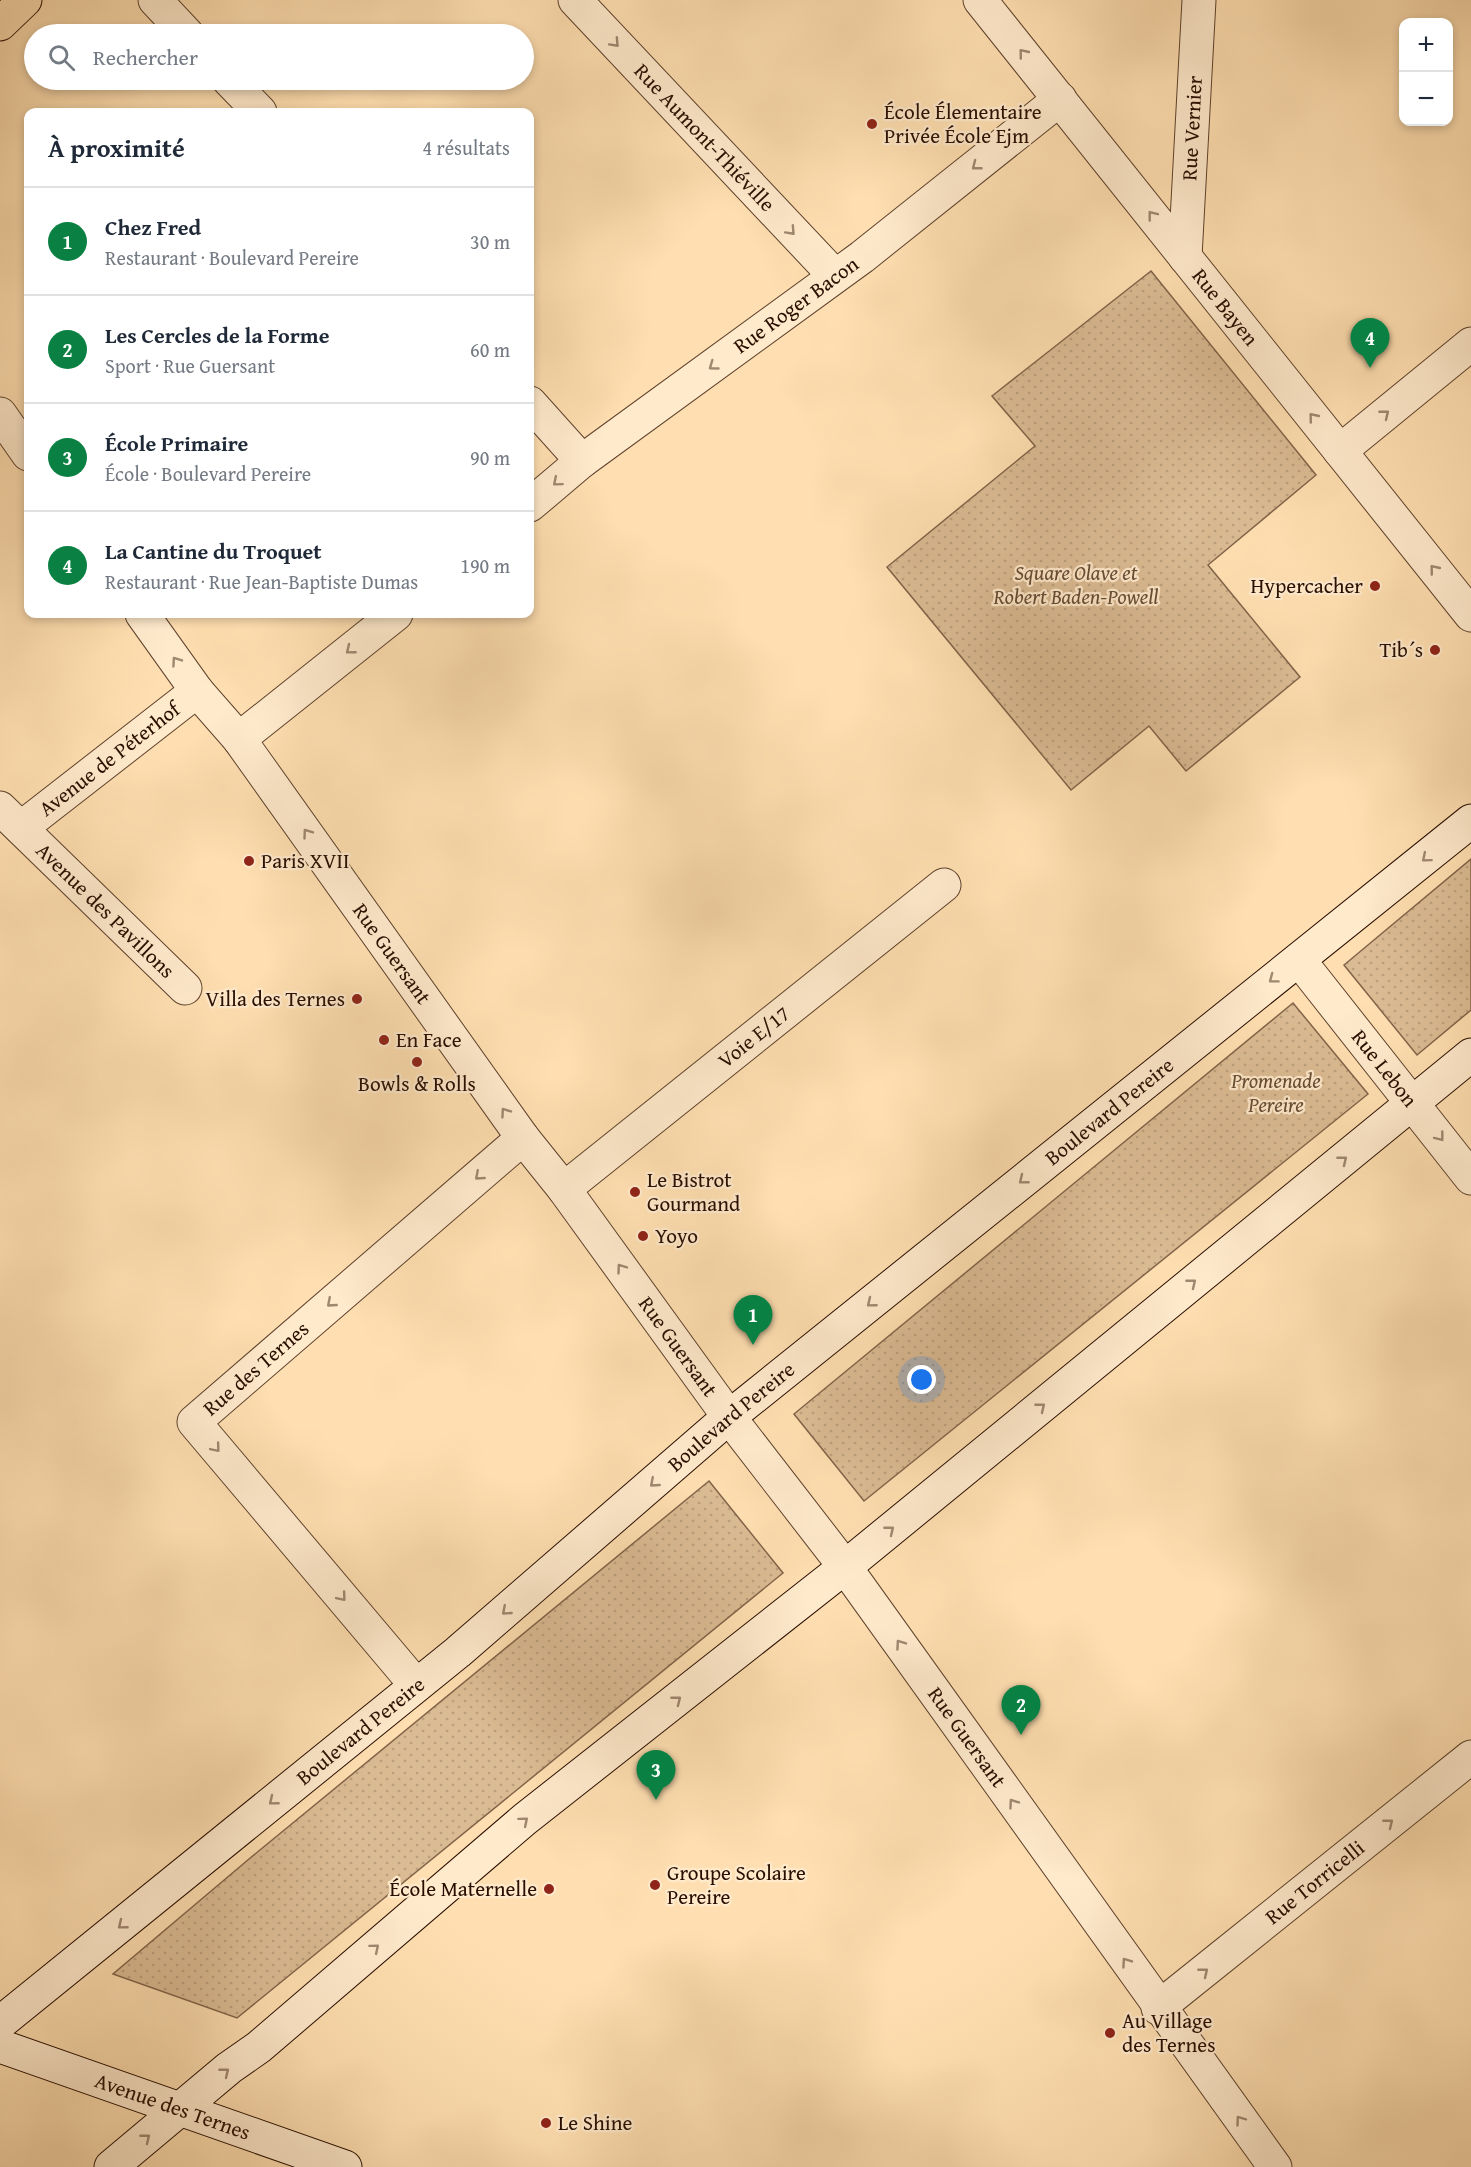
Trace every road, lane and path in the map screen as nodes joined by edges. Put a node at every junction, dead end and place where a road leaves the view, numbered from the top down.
1 (25, 0) edge
2 (155, 0) edge
3 (575, 0) edge
4 (980, 0) edge
5 (1199, 0) edge
6 (0, 24) edge
7 (178, 24) edge
8 (239, 90) edge
9 (256, 108) edge
10 (1049, 108) junction
11 (1185, 257) junction
12 (835, 276) junction
13 (1471, 344) edge
14 (534, 407) edge
15 (0, 414) edge
16 (24, 448) edge
17 (1340, 451) junction
18 (582, 460) junction
19 (534, 502) edge
20 (1471, 615) edge
21 (145, 618) edge
22 (391, 618) edge
23 (197, 691) junction
24 (239, 740) junction
25 (11, 818) edge
26 (1471, 821) edge
27 (944, 885) dead end
28 (1299, 960) junction
29 (185, 988) dead end
30 (1471, 1055) edge
31 (1412, 1103) junction
32 (523, 1138) junction
33 (1471, 1178) edge
34 (564, 1189) junction
35 (729, 1417) junction
36 (845, 1567) junction
37 (416, 1685) junction
38 (1471, 1757) edge
39 (1158, 2008) junction
40 (0, 2023) edge
41 (0, 2046) edge
42 (180, 2110) junction
43 (111, 2167) edge
44 (345, 2167) edge
45 (1275, 2167) edge

1 - 6 main road
2 - 7 street
3 -> 12 street, Rue Aumont-Thiéville
10 -> 4 street, Rue Bayen
5 - 11 street, Rue Vernier
8 - 9 street
11 -> 10 street, Rue Bayen
10 -> 12 street, Rue Roger Bacon
17 -> 11 street, Rue Bayen
12 -> 18 street, Rue Roger Bacon
17 -> 13 street
14 - 18 street
15 - 16 street
20 -> 17 street, Rue Bayen
18 -> 19 street, Rue Roger Bacon
23 -> 21 street, Rue Guersant
22 -> 24 street
23 - 24 street, Rue Guersant
23 - 25 street, Avenue de Péterhof
32 -> 24 street, Rue Guersant
25 - 29 street, Avenue des Pavillons
26 -> 28 street, Boulevard Pereire
27 - 34 street, Voie E/17
28 - 31 street, Rue Lebon
28 -> 35 street, Boulevard Pereire
30 - 31 street
31 -> 33 street, Rue Lebon
36 -> 31 street
32 - 34 street, Rue Guersant
32 -> 37 street, Rue des Ternes
35 -> 34 street, Rue Guersant
35 - 36 street, Rue Guersant
35 -> 37 street, Boulevard Pereire
39 -> 36 street, Rue Guersant
42 -> 36 street
37 -> 40 street, Boulevard Pereire
39 -> 38 street, Rue Torricelli
45 -> 39 street, Rue Guersant
41 - 42 street, Avenue des Ternes
43 -> 42 street
42 - 44 street, Avenue des Ternes

